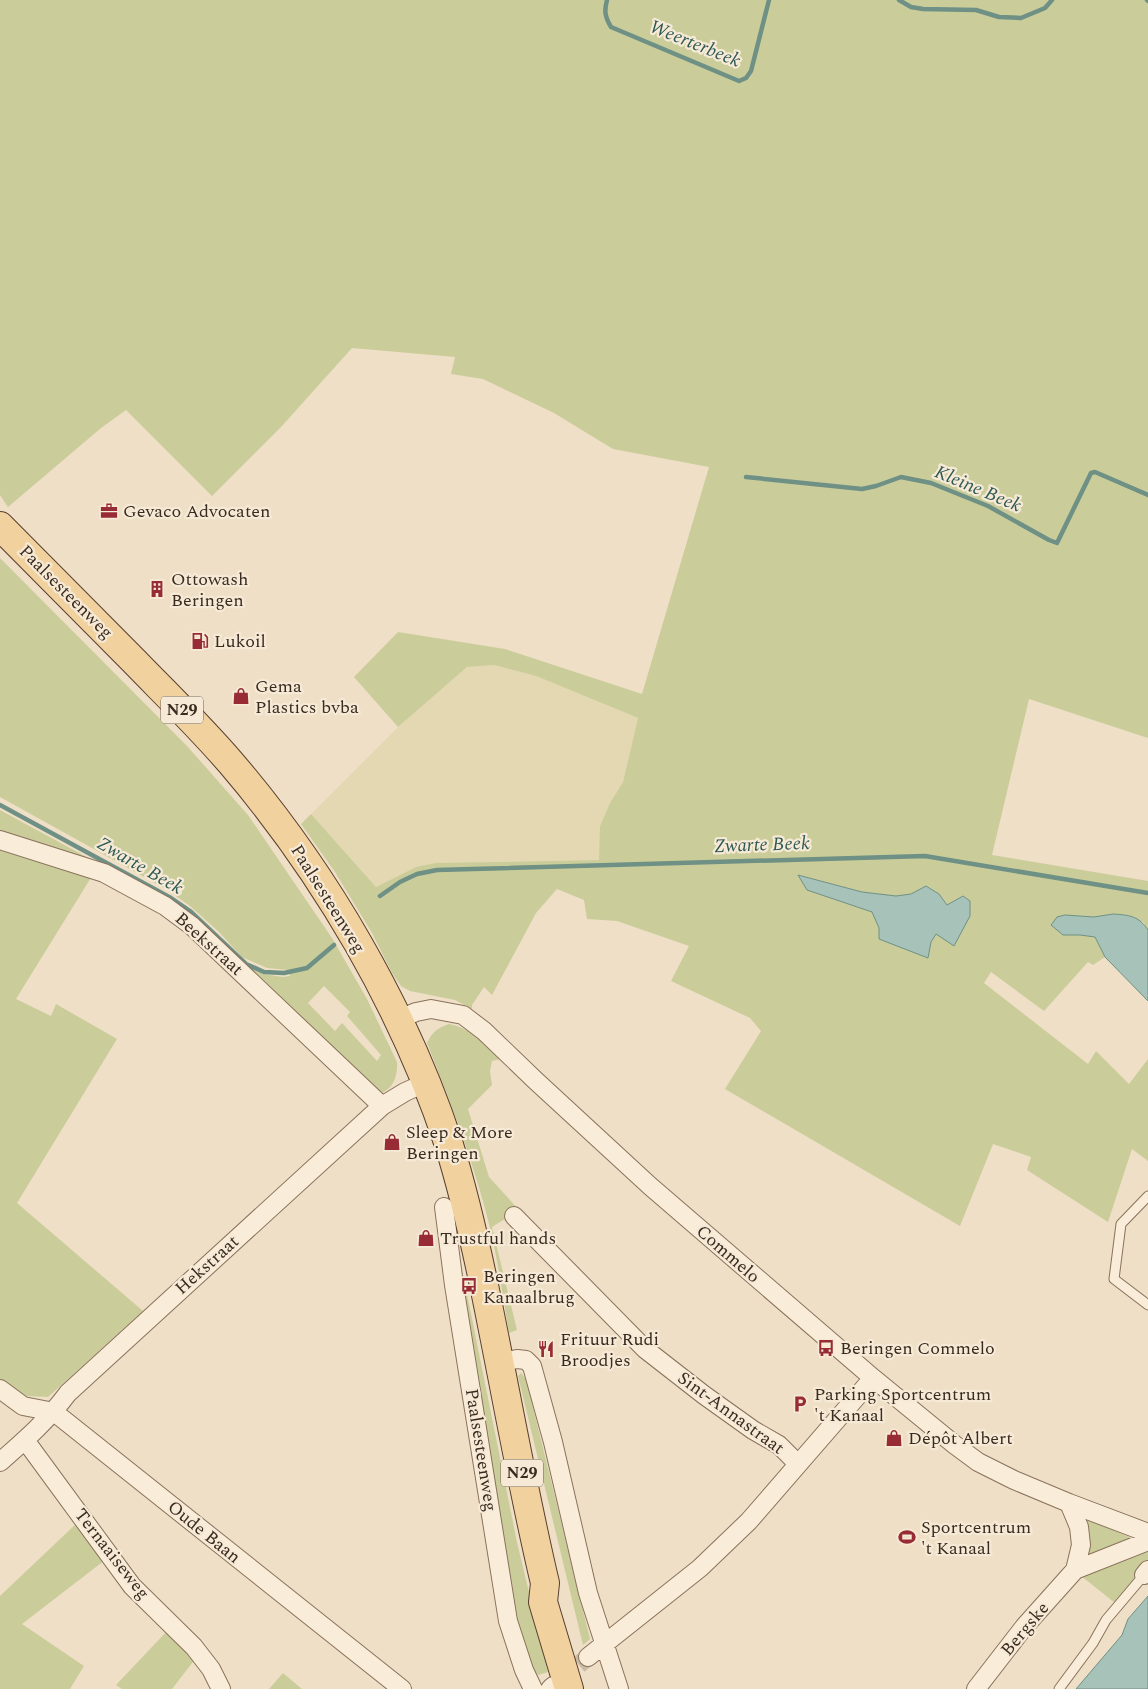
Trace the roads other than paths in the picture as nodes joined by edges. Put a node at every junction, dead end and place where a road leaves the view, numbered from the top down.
1 (0, 526) edge
2 (0, 840) edge
3 (397, 1020) junction
4 (425, 1083) junction
5 (382, 1106) junction
6 (1148, 1196) edge
7 (444, 1207) dead end
8 (514, 1216) dead end
9 (1148, 1305) edge
10 (500, 1363) junction
11 (873, 1378) junction
12 (0, 1389) edge
13 (54, 1412) junction
14 (25, 1440) junction
15 (0, 1462) edge
16 (798, 1464) junction
17 (1069, 1503) junction
18 (1148, 1533) edge
19 (1148, 1541) edge
20 (1075, 1570) junction
21 (1146, 1572) edge
22 (545, 1583) junction
23 (605, 1644) junction
24 (588, 1658) tunnel mouth
25 (558, 1688) edge
26 (220, 1689) edge
27 (402, 1689) edge
28 (533, 1689) edge
29 (587, 1689) edge
30 (619, 1689) edge
31 (976, 1689) edge
32 (1059, 1689) edge

1 - 3 main road, Paalsesteenweg / N29
2 - 5 street, Beekstraat
3 - 4 main road, Paalsesteenweg / N29
3 - 11 street, Commelo
4 - 5 street, Hekstraat
4 - 10 main road, Paalsesteenweg / N29
5 - 13 street, Hekstraat
6 - 9 lane
7 - 28 street, Paalsesteenweg
8 - 16 street, Sint-Annastraat
10 - 22 main road, Paalsesteenweg / N29
10 - 23 street
11 - 16 street, Sint-Annastraat
11 - 17 street, Commelo
12 - 13 street, Oude Baan
13 - 14 street, Hekstraat
13 - 27 street, Oude Baan
14 - 15 street, Hekstraat
14 - 26 street, Ternaaiseweg
16 - 23 street, Sint-Annastraat
17 - 18 street, Commelo
17 - 20 street
19 - 20 street
20 - 31 street, Bergske
21 - 32 lane
22 - 25 main road, Paalsesteenweg / N29
22 - 29 main road, Paalsesteenweg / N29
23 - 24 street, Sint-Annastraat
23 - 30 street

